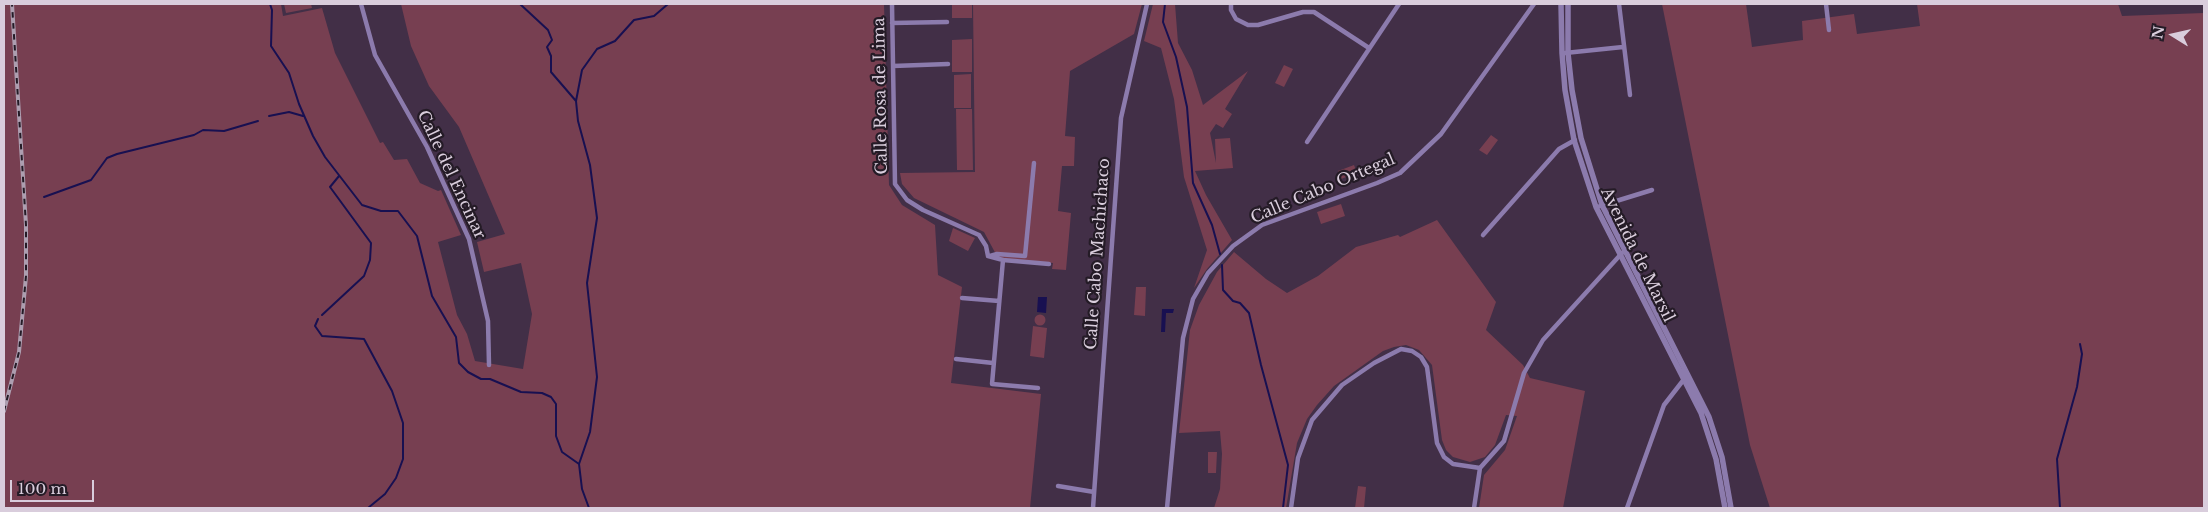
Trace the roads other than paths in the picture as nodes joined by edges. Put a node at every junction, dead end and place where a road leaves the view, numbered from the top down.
1 (361, 4) edge
2 (892, 4) edge
3 (1147, 4) edge
4 (1231, 4) edge
5 (1399, 4) edge
6 (1534, 4) edge
7 (1561, 4) edge
8 (1568, 4) edge
9 (1619, 4) edge
10 (1826, 4) edge
11 (947, 22) dead end
12 (892, 23) junction
13 (1829, 30) dead end
14 (1623, 47) junction
15 (1369, 48) junction
16 (1565, 53) junction
17 (948, 64) dead end
18 (893, 66) junction
19 (1630, 95) dead end
20 (1577, 139) junction
21 (1307, 142) dead end
22 (1034, 163) dead end
23 (1652, 190) dead end
24 (1599, 206) junction
25 (1483, 234) dead end
26 (1625, 252) junction
27 (988, 256) junction
28 (1619, 256) junction
29 (1003, 260) junction
30 (1049, 264) dead end
31 (962, 298) dead end
32 (999, 301) junction
33 (956, 359) dead end
34 (993, 363) junction
35 (489, 365) dead end
36 (1687, 377) junction
37 (1038, 388) dead end
38 (1480, 468) junction
39 (1058, 486) dead end
40 (1094, 492) junction
41 (1093, 508) edge
42 (1167, 508) edge
43 (1291, 508) edge
44 (1474, 508) edge
45 (1627, 508) edge
46 (1725, 508) edge
47 (1731, 508) edge

1 - 35 street, Calle del Encinar
2 - 12 street, Calle Rosa de Lima
3 - 40 street, Calle Cabo Machichaco
4 - 15 street
5 - 15 street
6 - 42 street, Calle Cabo Ortegal
7 - 16 street, Avenida de Marsil
8 - 16 street, Avenida de Marsil
9 - 14 street
10 - 13 street
11 - 12 street
12 - 18 street, Calle Rosa de Lima
14 - 16 street
14 - 19 street
15 - 21 street
16 - 20 street, Avenida de Marsil
17 - 18 street
18 - 27 street, Calle Rosa de Lima
20 - 24 street, Avenida de Marsil
20 - 25 street
22 - 27 street
23 - 24 street
24 - 26 street, Avenida de Marsil
24 - 28 street, Avenida de Marsil
26 - 28 street
26 - 36 street, Avenida de Marsil
27 - 29 street
28 - 36 street, Avenida de Marsil
28 - 38 street
29 - 30 street
29 - 32 street
31 - 32 street
32 - 34 street
33 - 34 street
34 - 37 street
36 - 45 street
36 - 46 street, Avenida de Marsil
36 - 47 street, Avenida de Marsil
38 - 43 street
38 - 44 street
39 - 40 street
40 - 41 street, Calle Cabo Machichaco

